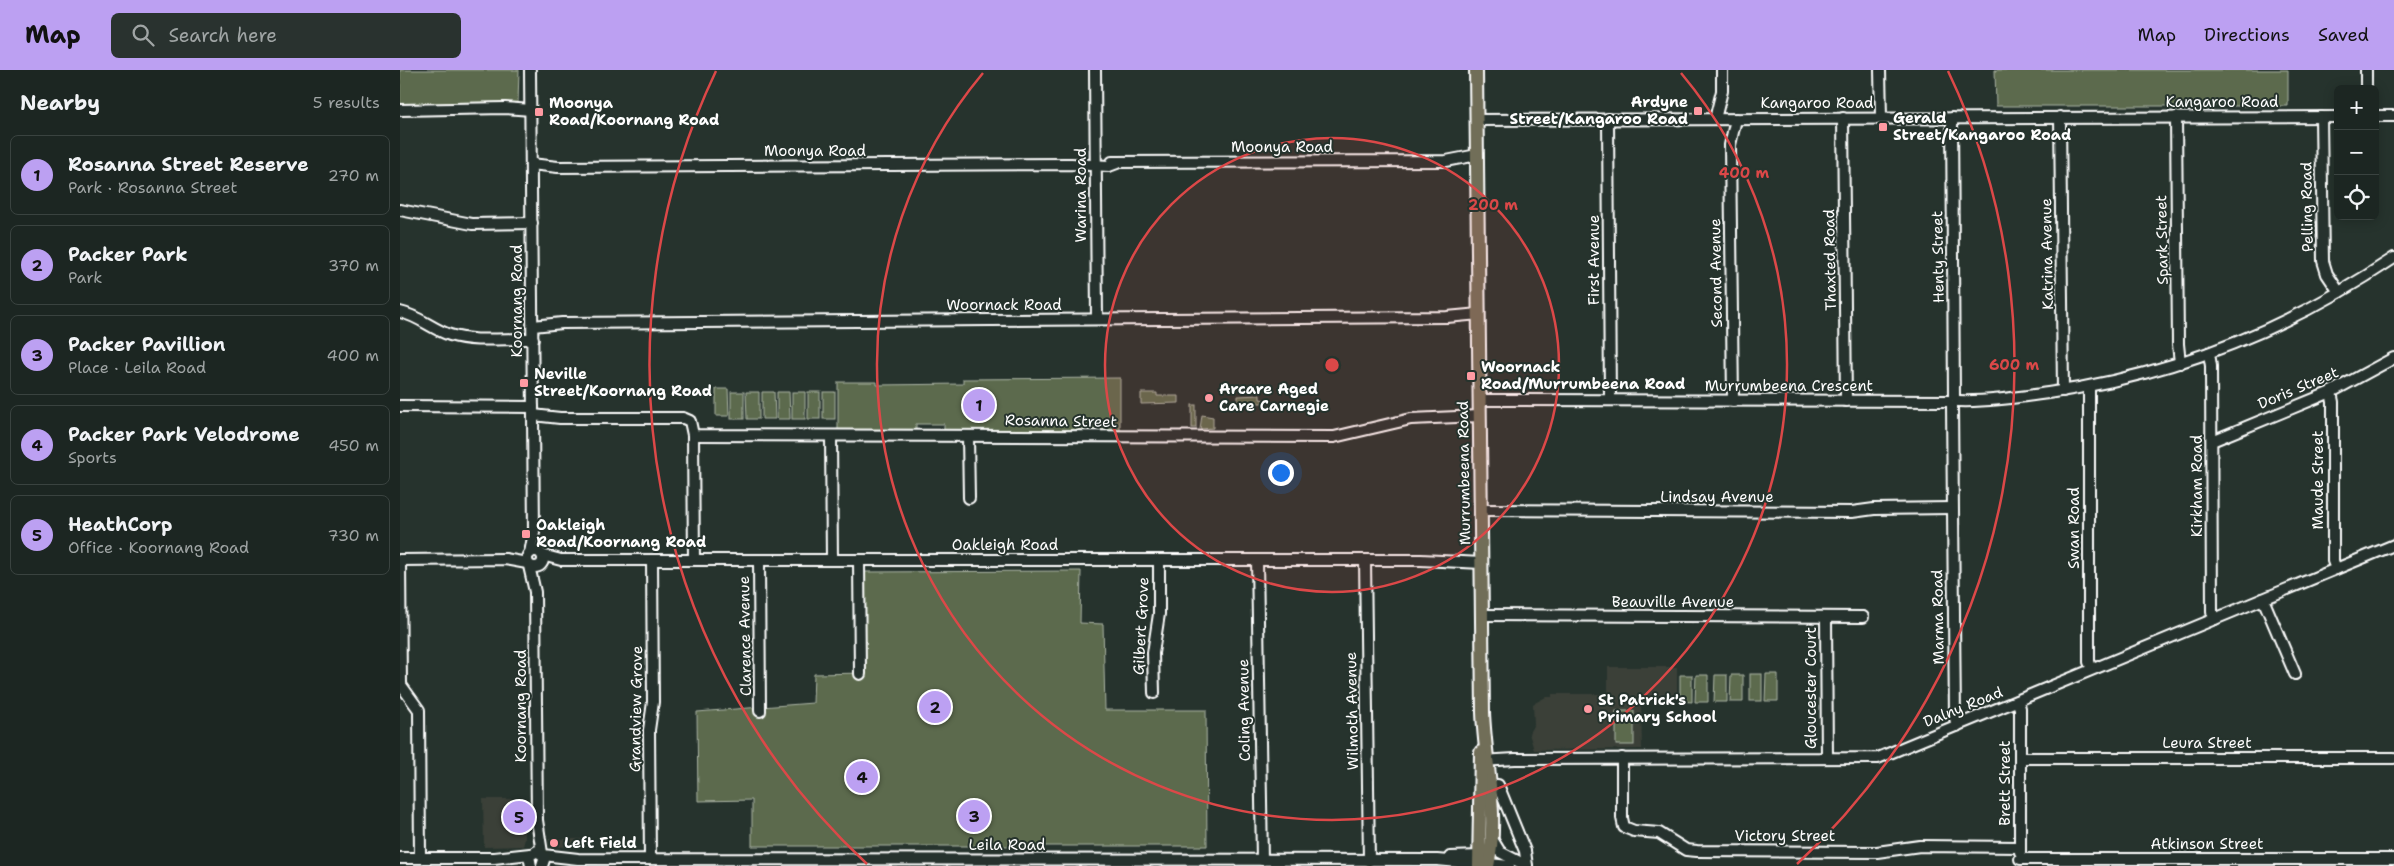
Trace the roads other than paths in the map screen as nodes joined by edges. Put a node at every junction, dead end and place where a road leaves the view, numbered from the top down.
1 (530, 70) edge
2 (1095, 70) edge
3 (1476, 70) edge
4 (1722, 70) edge
5 (1880, 70) edge
6 (2366, 70) edge
7 (2366, 85) edge
8 (531, 107) junction
9 (400, 110) edge
10 (2379, 116) edge
11 (2394, 116) edge
12 (2060, 117) junction
13 (2176, 117) junction
14 (2321, 117) junction
15 (2334, 117) edge
16 (1843, 118) junction
17 (1881, 118) junction
18 (1952, 118) junction
19 (1608, 119) junction
20 (1725, 119) junction
21 (1477, 120) junction
22 (1730, 146) junction
23 (1477, 160) junction
24 (1096, 164) junction
25 (531, 168) junction
26 (400, 210) edge
27 (532, 223) junction
28 (2394, 258) edge
29 (2339, 292) junction
30 (400, 312) edge
31 (1479, 317) junction
32 (1097, 319) junction
33 (533, 324) junction
34 (533, 339) junction
35 (2209, 353) junction
36 (2394, 358) edge
37 (2180, 363) junction
38 (2089, 387) junction
39 (2063, 391) junction
40 (2330, 392) junction
41 (1480, 400) junction
42 (1610, 400) junction
43 (1733, 401) junction
44 (1846, 401) junction
45 (1953, 401) junction
46 (400, 406) edge
47 (533, 411) junction
48 (1480, 419) junction
49 (693, 436) junction
50 (831, 436) junction
51 (968, 436) junction
52 (2212, 441) junction
53 (969, 498) dead end
54 (1952, 508) junction
55 (1481, 510) junction
56 (2393, 548) edge
57 (535, 559) junction
58 (400, 560) edge
59 (652, 560) junction
60 (694, 560) junction
61 (759, 560) junction
62 (832, 560) junction
63 (859, 560) junction
64 (1159, 560) junction
65 (1257, 560) junction
66 (1365, 560) junction
67 (1482, 560) junction
68 (2336, 569) junction
69 (2263, 599) junction
70 (1482, 615) junction
71 (1826, 617) junction
72 (1863, 617) dead end
73 (2215, 619) junction
74 (2092, 670) junction
75 (860, 674) dead end
76 (2295, 674) dead end
77 (1154, 693) dead end
78 (2017, 701) junction
79 (760, 711) dead end
80 (1958, 726) junction
81 (1485, 758) junction
82 (1622, 758) junction
83 (1827, 758) junction
84 (2020, 758) junction
85 (2394, 758) edge
86 (1498, 785) dead end
87 (1492, 839) junction
88 (2020, 846) junction
89 (400, 858) edge
90 (420, 858) junction
91 (537, 859) edge
92 (2394, 859) edge
93 (1262, 860) junction
94 (654, 861) edge
95 (1369, 861) junction
96 (775, 863) edge
97 (889, 863) edge
98 (1178, 863) edge
99 (1484, 863) edge
100 (2020, 863) edge
101 (1509, 866) edge
102 (1527, 866) edge

1 - 8 street, Koornang Road
2 - 24 street, Warina Road
3 - 21 main road, Murrumbeena Road
4 - 20 street
5 - 17 street
6 - 7 street
8 - 9 street
8 - 25 street, Koornang Road
10 - 11 street
12 - 13 street, Kangaroo Road
12 - 18 street, Kangaroo Road
12 - 39 street, Katrina Avenue
13 - 14 street, Kangaroo Road
13 - 37 street, Spark Street
14 - 15 street, Kangaroo Road
14 - 29 street, Pelling Road
16 - 17 street, Kangaroo Road
16 - 20 street, Kangaroo Road
16 - 44 street, Thaxted Road
17 - 18 street, Kangaroo Road
18 - 45 street, Henty Street
19 - 20 street, Kangaroo Road
19 - 21 street, Kangaroo Road
19 - 42 street, First Avenue
20 - 22 street, Second Avenue
20 - 22 street, Second Avenue
21 - 23 main road, Murrumbeena Road
22 - 43 street, Second Avenue
23 - 24 street, Moonya Road
23 - 31 main road, Murrumbeena Road
24 - 25 street, Moonya Road
24 - 32 street, Warina Road
25 - 27 street, Koornang Road
26 - 27 street
27 - 33 street, Koornang Road
28 - 29 street, Murrumbeena Crescent
29 - 35 street, Murrumbeena Crescent
30 - 34 street
31 - 32 street, Woornack Road
31 - 41 main road, Murrumbeena Road
32 - 33 street, Woornack Road
33 - 34 street, Koornang Road
34 - 47 street, Koornang Road
35 - 37 street, Murrumbeena Crescent
35 - 52 street, Kirkham Road
36 - 40 street, Doris Street
37 - 38 street, Murrumbeena Crescent
38 - 39 street, Murrumbeena Crescent
38 - 74 street, Swan Road
39 - 45 street, Murrumbeena Crescent
40 - 52 street, Doris Street
40 - 68 street, Maude Street
41 - 42 street, Murrumbeena Crescent
41 - 48 main road, Murrumbeena Road
42 - 43 street, Murrumbeena Crescent
43 - 44 street, Murrumbeena Crescent
44 - 45 street, Murrumbeena Crescent
45 - 54 street, Henty Street
46 - 47 street
47 - 49 street
47 - 57 street, Koornang Road
48 - 51 street, Rosanna Street
48 - 55 main road, Murrumbeena Road
49 - 50 street, Rosanna Street
49 - 60 street
50 - 51 street, Rosanna Street
50 - 62 street
51 - 53 street
52 - 73 street, Kirkham Road
54 - 55 street, Lindsay Avenue
54 - 80 street, Marma Road
55 - 67 main road, Murrumbeena Road
56 - 68 street, Dalny Road
57 - 58 street, Oakleigh Road
57 - 59 street, Oakleigh Road
57 - 91 street, Koornang Road
58 - 90 street
59 - 60 street, Oakleigh Road
59 - 94 street, Grandview Grove
60 - 61 street, Oakleigh Road
61 - 62 street, Oakleigh Road
61 - 79 street, Clarence Avenue
62 - 63 street, Oakleigh Road
63 - 64 street, Oakleigh Road
63 - 75 street
64 - 65 street, Oakleigh Road
64 - 77 street, Gilbert Grove
65 - 66 street, Oakleigh Road
65 - 93 street, Coling Avenue
66 - 67 street, Oakleigh Road
66 - 95 street, Wilmoth Avenue
67 - 70 main road, Murrumbeena Road
68 - 69 street, Dalny Road
69 - 73 street, Dalny Road
69 - 76 street
70 - 71 street, Beauville Avenue
70 - 81 main road, Murrumbeena Road
71 - 72 street, Beauville Avenue
71 - 83 street, Gloucester Court
73 - 74 street, Dalny Road
74 - 78 street, Dalny Road
78 - 80 street, Dalny Road
78 - 84 street, Brett Street
80 - 83 street, Dalny Road
81 - 82 street, Dalny Road
81 - 87 main road, Murrumbeena Road
81 - 99 main road, Murrumbeena Road
82 - 83 street, Dalny Road
82 - 88 street, Victory Street
84 - 85 street, Leura Street
84 - 88 street, Brett Street
86 - 102 street
87 - 99 main road, Murrumbeena Road
87 - 102 street
88 - 100 street, Brett Street
89 - 90 street, Leila Road
90 - 91 street, Leila Road
91 - 94 street, Leila Road
92 - 100 street, Atkinson Street
93 - 95 street, Leila Road
93 - 98 street, Leila Road
94 - 96 street, Leila Road
95 - 99 street, Leila Road
96 - 97 street, Leila Road
97 - 98 street, Leila Road
99 - 101 street, Leila Road

